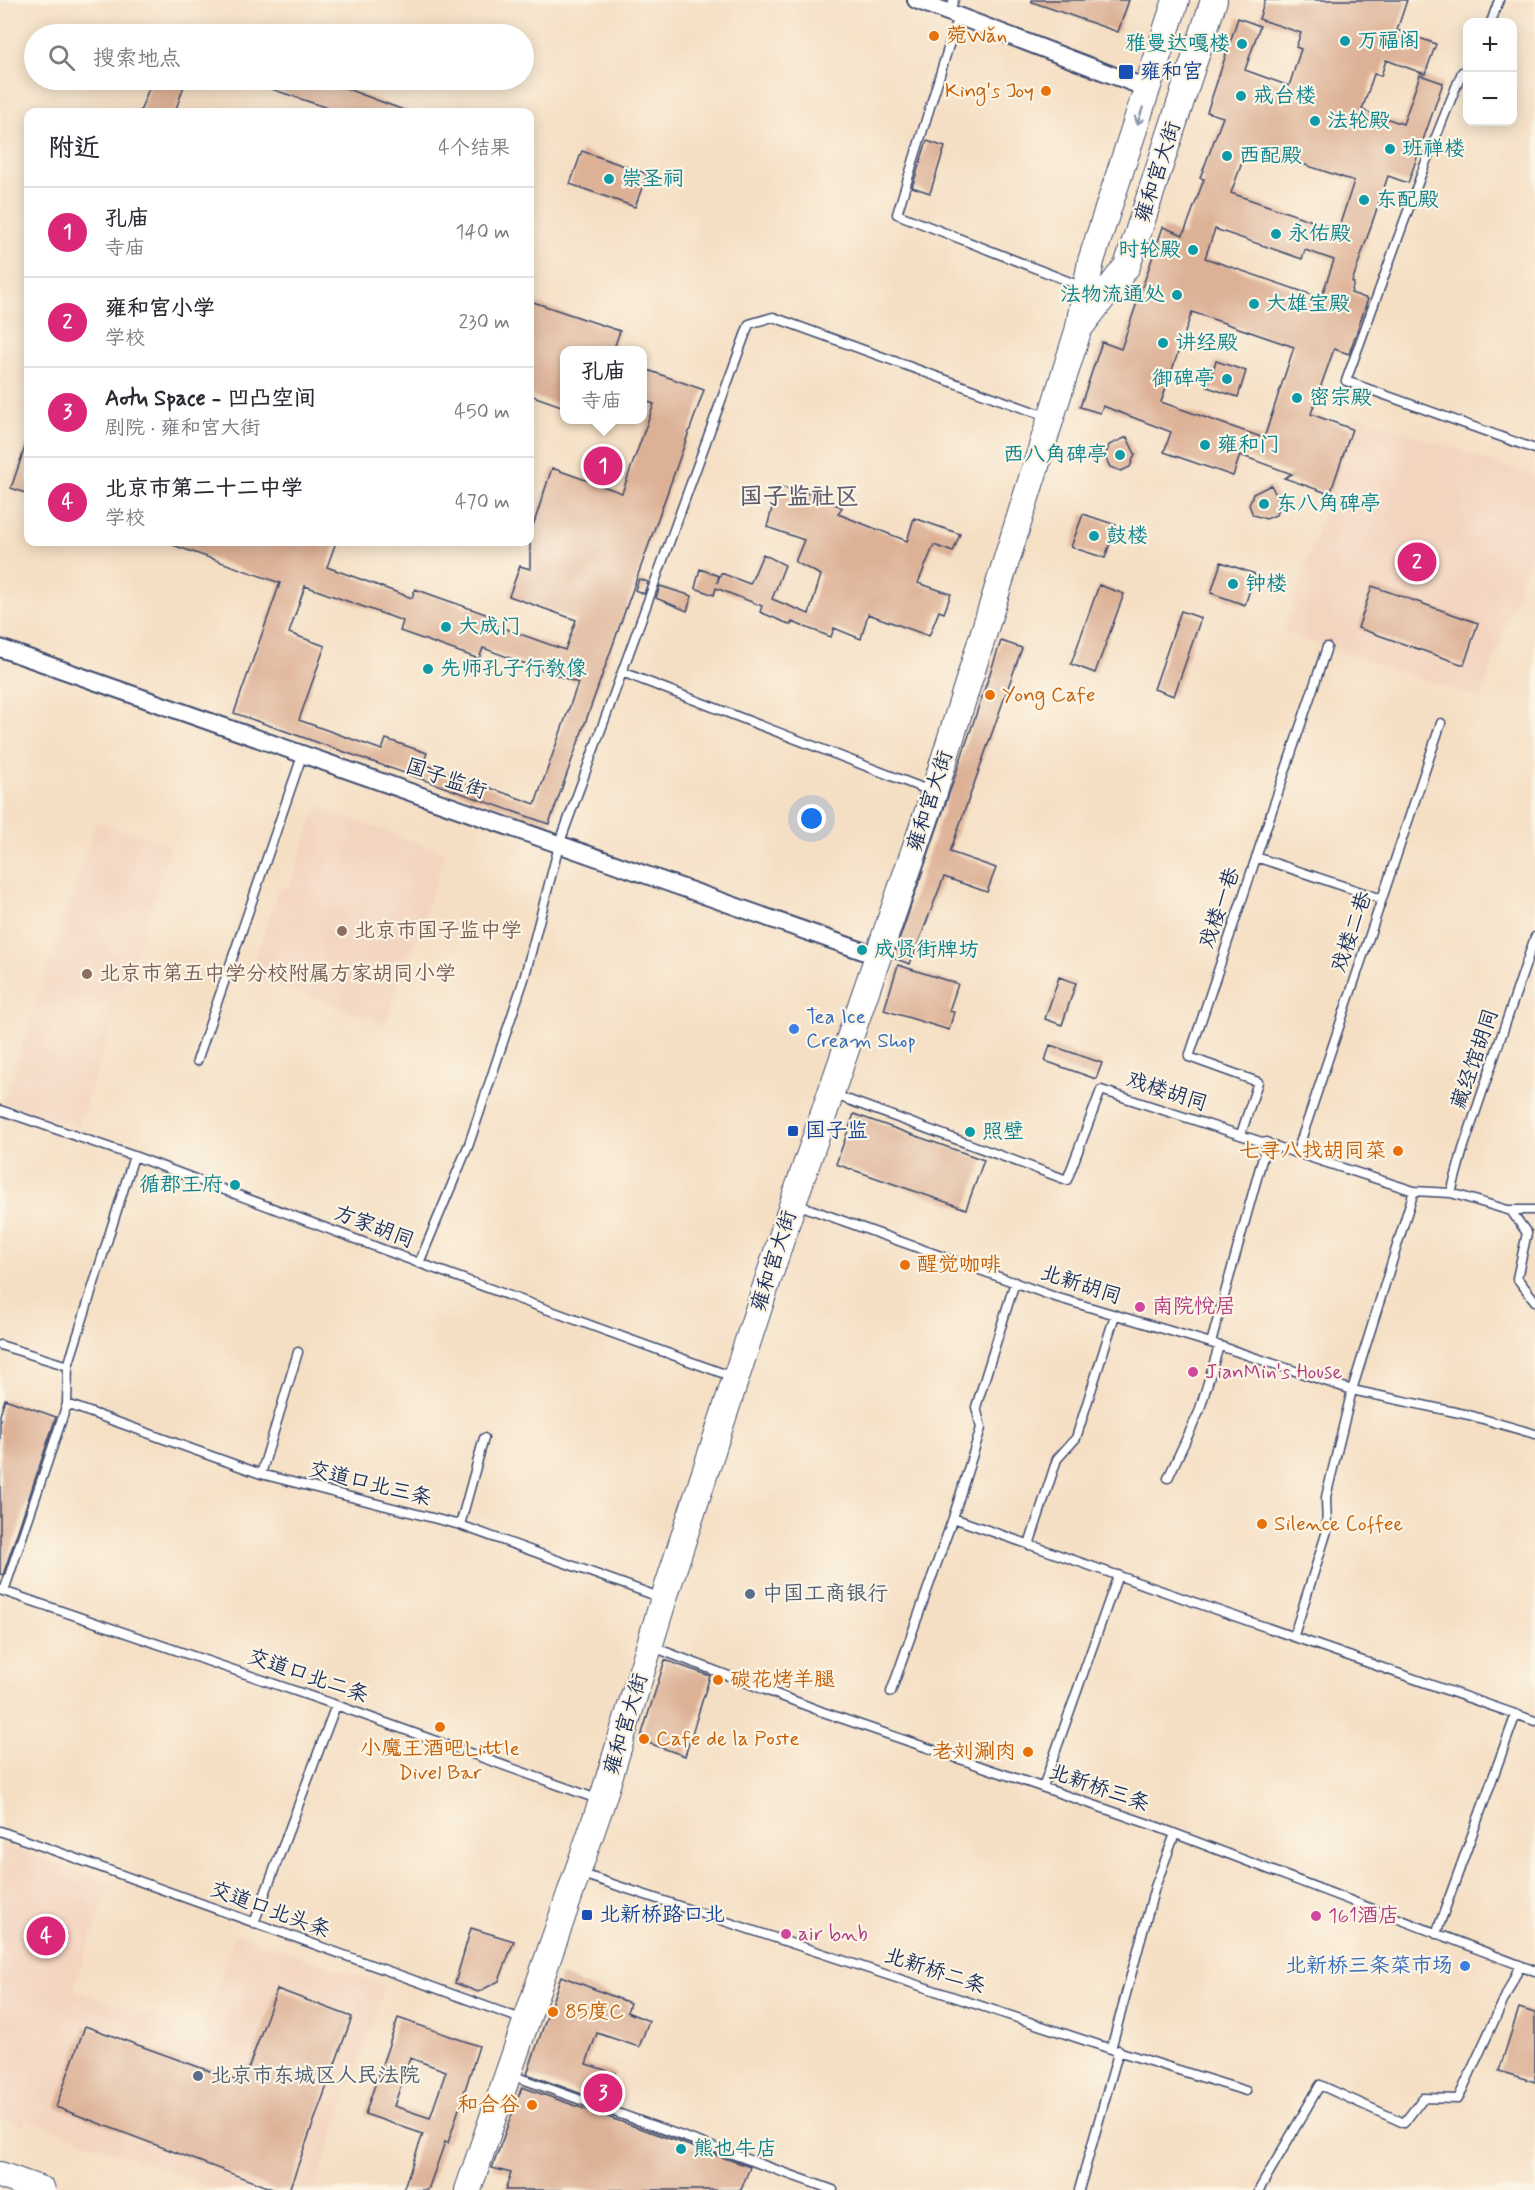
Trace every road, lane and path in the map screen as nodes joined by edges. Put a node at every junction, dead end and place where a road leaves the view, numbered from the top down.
1 (916, 0) edge
2 (1176, 0) edge
3 (1214, 0) edge
4 (1499, 0) edge
5 (954, 10) edge
6 (1492, 18) edge
7 (1463, 73) edge
8 (1149, 88) junction
9 (1086, 288) junction
10 (1078, 331) junction
11 (1050, 418) junction
12 (1535, 449) edge
13 (1327, 647) dead end
14 (0, 648) edge
15 (622, 672) junction
16 (1442, 723) dead end
17 (303, 753) junction
18 (933, 792) junction
19 (560, 842) junction
20 (1256, 857) junction
21 (1382, 899) junction
22 (1535, 937) edge
23 (877, 956) junction
24 (197, 1061) dead end
25 (831, 1093) junction
26 (0, 1110) edge
27 (1241, 1134) junction
28 (1267, 1142) junction
29 (1297, 1152) junction
30 (134, 1156) junction
31 (1414, 1191) junction
32 (1451, 1193) junction
33 (793, 1203) junction
34 (1508, 1210) junction
35 (1535, 1210) edge
36 (419, 1263) junction
37 (1015, 1282) junction
38 (1535, 1301) edge
39 (1115, 1315) junction
40 (0, 1345) edge
41 (1215, 1345) junction
42 (298, 1352) dead end
43 (68, 1366) junction
44 (736, 1378) junction
45 (1352, 1390) junction
46 (67, 1404) junction
47 (1535, 1434) edge
48 (484, 1438) dead end
49 (261, 1474) junction
50 (1168, 1478) dead end
51 (953, 1518) junction
52 (460, 1525) junction
53 (1029, 1545) junction
54 (1118, 1575) junction
55 (2, 1590) edge
56 (664, 1599) junction
57 (1294, 1635) junction
58 (649, 1645) junction
59 (891, 1692) dead end
60 (336, 1704) junction
61 (1516, 1714) junction
62 (1535, 1721) edge
63 (1043, 1788) junction
64 (602, 1801) junction
65 (0, 1831) edge
66 (1175, 1834) junction
67 (578, 1872) junction
68 (254, 1923) junction
69 (1436, 1934) junction
70 (1520, 1965) junction
71 (1535, 1971) edge
72 (528, 2021) junction
73 (1115, 2050) junction
74 (508, 2074) junction
75 (1246, 2091) dead end
76 (0, 2175) edge
77 (42, 2190) edge
78 (468, 2190) edge
79 (833, 2190) edge
80 (1079, 2190) edge
81 (1259, 2190) edge

1 - 5 street
2 - 8 main road, 雍和宫大街
3 - 10 main road, 雍和宫大街
4 - 6 lane
5 - 8 street
5 - 9 lane
7 - 12 lane
8 -> 9 main road, 雍和宫大街
9 - 10 main road, 雍和宫大街
10 - 11 main road, 雍和宫大街
11 - 15 lane
11 - 18 main road, 雍和宫大街
13 - 20 lane, 戏楼一巷
14 - 17 street, 国子监街
15 - 18 lane
15 - 19 lane
16 - 21 lane, 戏楼二巷
17 - 19 street, 国子监街
17 - 24 lane
18 - 23 main road, 雍和宫大街
19 - 23 street, 国子监街
19 - 36 lane
20 - 21 lane
20 - 27 lane, 戏楼一巷
21 - 29 lane, 戏楼二巷
22 - 32 lane, 藏经馆胡同
23 - 25 main road, 雍和宫大街
25 - 27 lane, 戏楼胡同
25 - 33 main road, 雍和宫大街
26 - 30 lane, 方家胡同
27 - 28 lane, 戏楼胡同
28 - 29 lane, 戏楼胡同
28 - 41 lane
29 - 31 lane, 戏楼胡同
30 - 36 lane, 方家胡同
30 - 43 lane
31 - 32 lane, 戏楼胡同
31 - 45 lane
32 - 34 lane, 戏楼胡同
33 - 37 lane, 北新胡同
33 - 44 main road, 雍和宫大街
34 - 35 lane, 戏楼胡同
34 - 38 lane
36 - 44 lane, 方家胡同
37 - 39 lane, 北新胡同
37 - 51 lane
39 - 41 lane, 北新胡同
39 - 53 lane
40 - 43 lane
41 - 45 lane, 北新胡同
41 - 50 lane
42 - 49 lane
43 - 46 lane
44 - 56 main road, 雍和宫大街
45 - 47 lane, 北新胡同
45 - 57 lane
46 - 49 lane, 交道口北三条
46 - 55 lane
48 - 52 lane
49 - 52 lane, 交道口北三条
51 - 53 lane
51 - 59 lane
52 - 56 lane, 交道口北三条
53 - 54 lane
54 - 57 lane
54 - 63 lane
55 - 60 lane, 交道口北二条
56 - 58 main road, 雍和宫大街
57 - 61 lane
58 - 63 lane, 北新桥三条
58 - 64 main road, 雍和宫大街
60 - 64 lane, 交道口北二条
60 - 68 lane
61 - 62 lane
61 - 69 lane
63 - 66 lane, 北新桥三条
64 - 67 main road, 雍和宫大街
65 - 68 lane, 交道口北头条
66 - 69 lane, 北新桥三条
66 - 73 lane
67 - 72 main road, 雍和宫大街
67 - 73 lane, 北新桥二条
68 - 72 lane, 交道口北头条
69 - 70 lane, 北新桥三条
70 - 71 lane, 北新桥三条
70 - 81 lane
72 - 74 main road, 雍和宫大街
73 - 75 lane, 北新桥二条
73 - 80 lane
74 - 78 main road, 雍和宫大街
74 - 79 lane
76 - 77 main road

